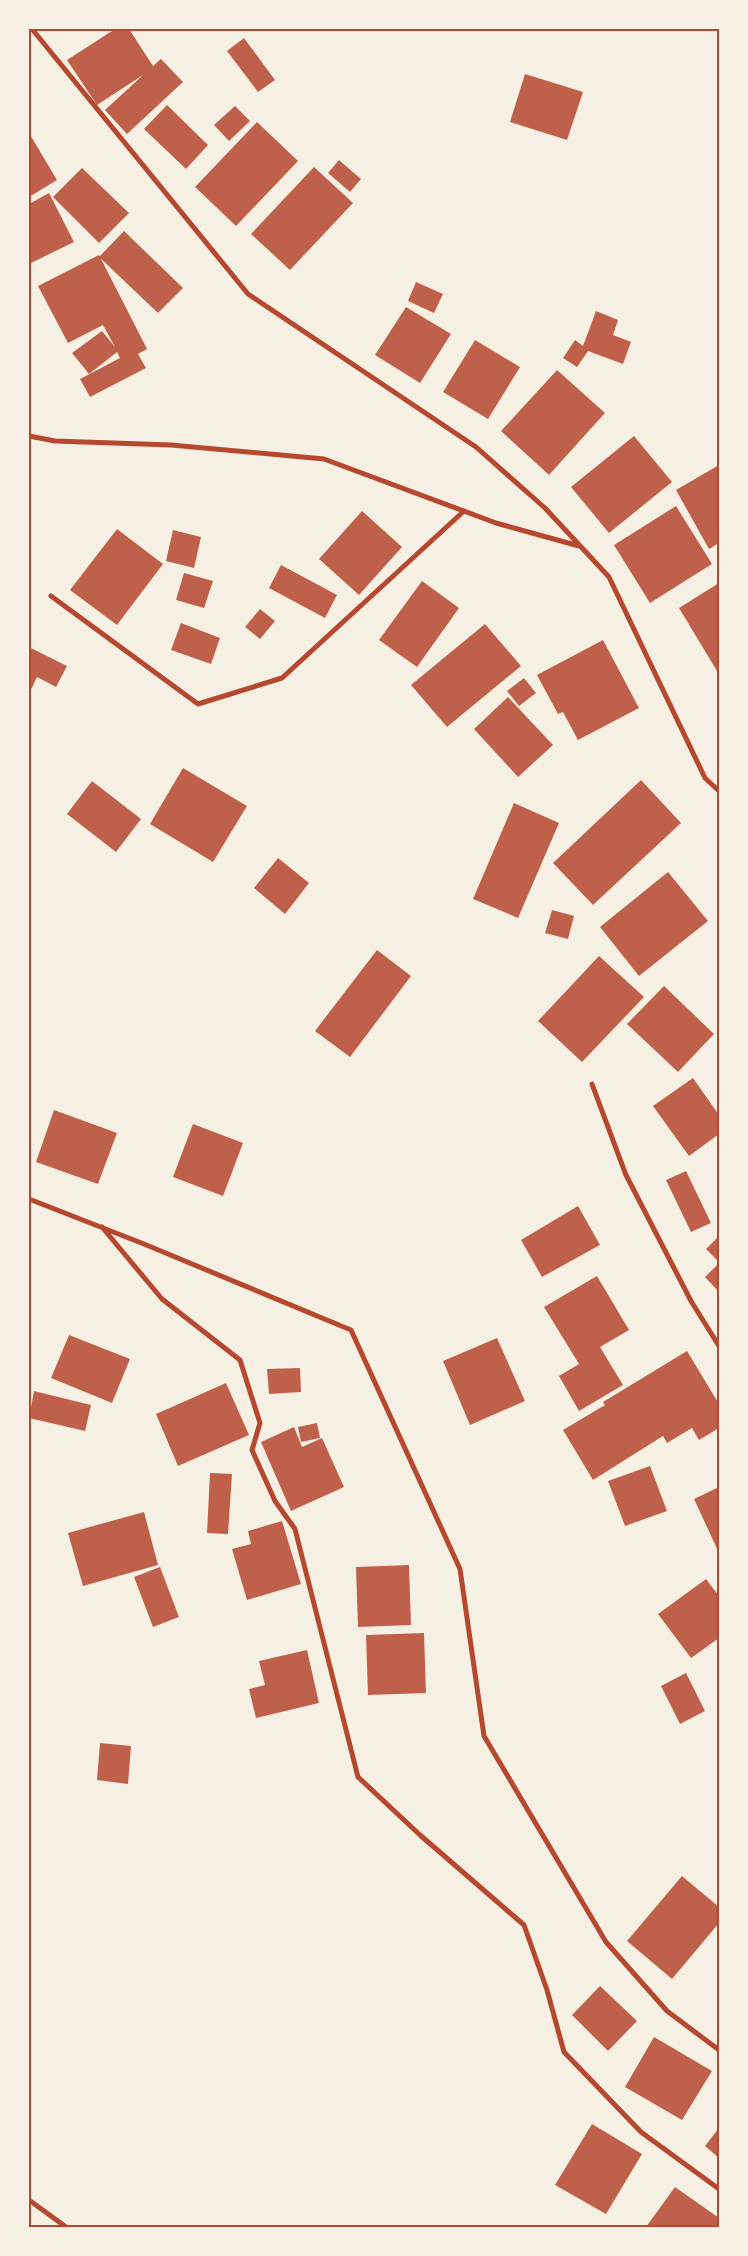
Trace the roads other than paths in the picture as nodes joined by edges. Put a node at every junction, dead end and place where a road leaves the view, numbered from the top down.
1 (32, 29) edge
2 (29, 436) edge
3 (464, 511) junction
4 (580, 546) junction
5 (51, 596) dead end
6 (719, 791) edge
7 (592, 1084) dead end
8 (29, 1199) edge
9 (102, 1228) junction
10 (719, 1346) edge
11 (719, 2050) edge
12 (719, 2189) edge
13 (29, 2200) edge
14 (66, 2227) edge

1 - 4 street
2 - 3 street
3 - 4 street
3 - 5 street
4 - 6 street
7 - 10 street
8 - 9 street
9 - 11 street
9 - 12 street
13 - 14 street

